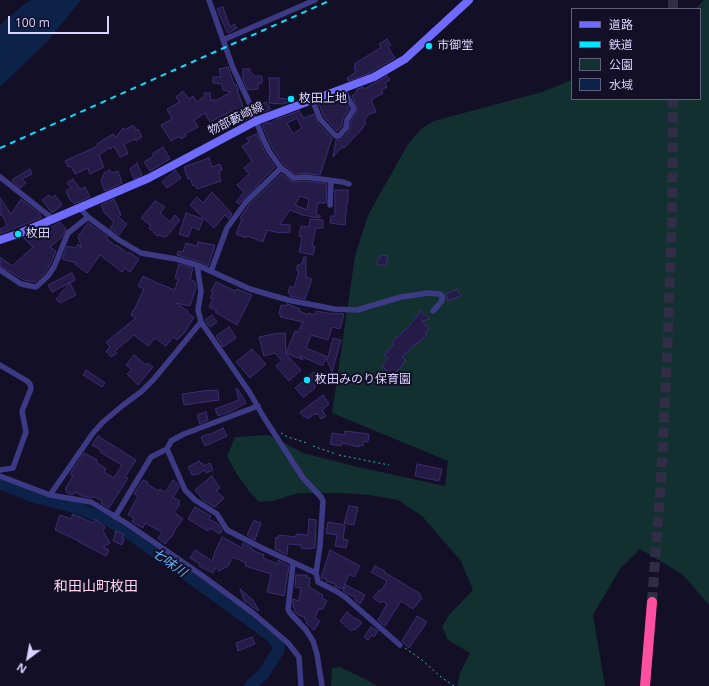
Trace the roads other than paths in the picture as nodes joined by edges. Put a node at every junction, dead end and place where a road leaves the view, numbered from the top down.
1 (209, 0) edge
2 (315, 0) edge
3 (469, 0) edge
4 (223, 40) junction
5 (343, 89) junction
6 (312, 100) junction
7 (256, 121) junction
8 (281, 168) junction
9 (0, 177) edge
10 (331, 181) junction
11 (349, 184) dead end
12 (330, 205) dead end
13 (80, 208) junction
14 (88, 217) junction
15 (52, 219) junction
16 (0, 240) edge
17 (197, 265) junction
18 (0, 270) edge
19 (211, 271) junction
20 (433, 311) dead end
21 (201, 322) junction
22 (0, 365) edge
23 (258, 406) junction
24 (167, 449) junction
25 (0, 470) edge
26 (0, 476) edge
27 (50, 495) junction
28 (115, 517) junction
29 (293, 564) junction
30 (316, 573) junction
31 (652, 602) tunnel mouth
32 (400, 645) road end
33 (301, 686) edge
34 (322, 686) edge
35 (646, 686) edge

1 - 4 street
2 - 4 street
3 - 5 main road, 物部藪崎線
4 - 7 street
5 - 6 main road, 物部藪崎線
5 - 6 street
6 - 7 main road, 物部藪崎線
7 - 8 street
7 - 13 main road, 物部藪崎線
8 - 10 street
8 - 19 street
9 - 15 street
10 - 11 street
10 - 12 street
13 - 14 street
13 - 15 main road, 物部藪崎線
14 - 17 street
14 - 18 street
15 - 16 main road, 物部藪崎線
17 - 19 street
17 - 21 street
19 - 20 street
21 - 23 street
21 - 27 street
22 - 25 street
23 - 24 street
23 - 30 street
24 - 28 street
24 - 29 street
26 - 27 street
27 - 28 street
28 - 33 street
29 - 30 street
29 - 34 street
30 - 32 street
31 - 35 highway

